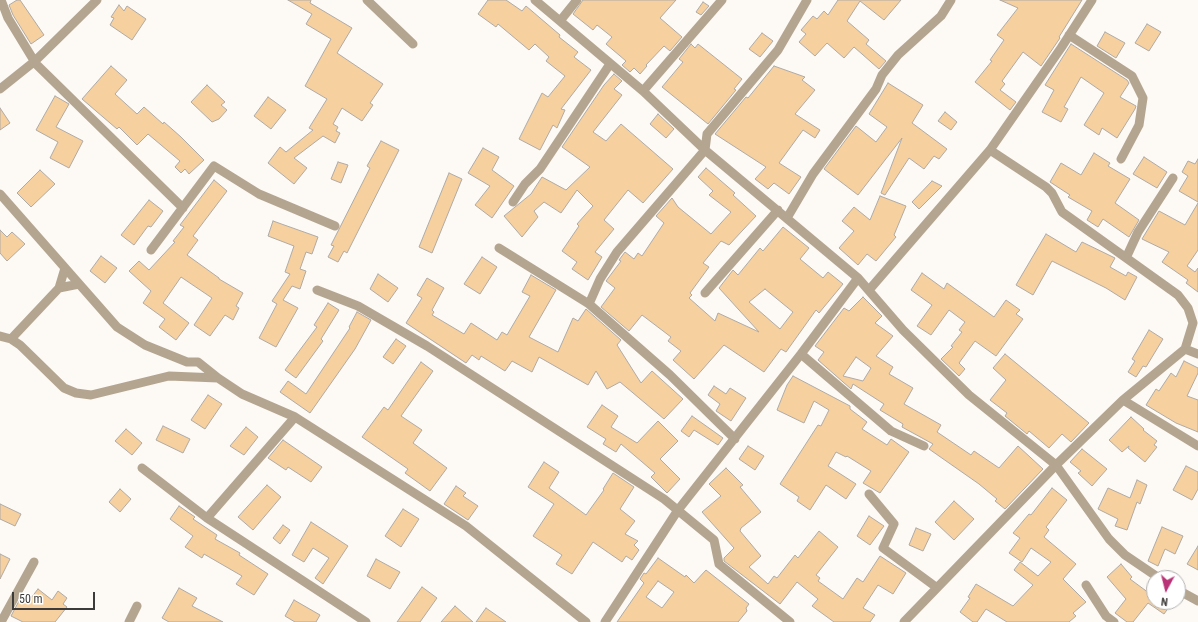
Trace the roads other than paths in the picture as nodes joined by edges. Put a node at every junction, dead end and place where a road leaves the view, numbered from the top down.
1 (1, 0) edge
2 (97, 0) edge
3 (368, 0) edge
4 (536, 0) edge
5 (577, 0) edge
6 (722, 0) edge
7 (807, 0) edge
8 (951, 0) edge
9 (1092, 0) edge
10 (560, 21) junction
11 (1069, 35) junction
12 (414, 44) dead end
13 (34, 61) junction
14 (610, 64) junction
15 (0, 89) edge
16 (643, 91) junction
17 (705, 150) junction
18 (990, 150) junction
19 (1121, 159) dead end
20 (1173, 178) dead end
21 (0, 194) edge
22 (513, 202) dead end
23 (183, 208) junction
24 (778, 210) junction
25 (787, 218) junction
26 (334, 226) dead end
27 (499, 248) dead end
28 (151, 250) dead end
29 (1126, 258) junction
30 (65, 268) junction
31 (858, 278) junction
32 (79, 284) junction
33 (59, 288) junction
34 (317, 290) dead end
35 (869, 290) junction
36 (705, 293) dead end
37 (589, 304) junction
38 (0, 336) edge
39 (11, 339) junction
40 (1185, 349) junction
41 (801, 354) junction
42 (1198, 354) edge
43 (218, 378) junction
44 (1123, 400) junction
45 (294, 417) junction
46 (735, 439) junction
47 (924, 446) dead end
48 (1198, 446) edge
49 (1056, 465) junction
50 (142, 468) dead end
51 (869, 494) dead end
52 (678, 510) junction
53 (207, 518) junction
54 (34, 562) dead end
55 (1147, 570) edge
56 (1086, 585) dead end
57 (936, 587) junction
58 (1186, 594) edge
59 (1198, 601) edge
60 (137, 606) dead end
61 (907, 621) edge
62 (1, 622) edge
63 (129, 622) edge
64 (366, 622) edge
65 (586, 622) edge
66 (604, 622) edge
67 (790, 622) edge
68 (1114, 622) edge

1 - 13 street
2 - 13 street
3 - 12 street
4 - 10 street
5 - 10 street
6 - 16 street
7 - 17 street
8 - 25 street
9 - 11 street
10 - 14 street
11 - 18 street
11 - 19 street
13 - 15 street
13 - 23 street
14 - 16 street
14 - 22 street
16 - 17 street
17 - 24 street
17 - 37 street
18 - 29 street
18 - 35 street
20 - 29 street
21 - 30 street
23 - 26 street
23 - 28 street
24 - 25 street
24 - 36 street
25 - 31 street
27 - 37 street
29 - 40 street
30 - 32 street
30 - 33 street
31 - 35 street
31 - 41 street
32 - 33 street
32 - 43 street
33 - 39 street
34 - 52 street
35 - 49 street
37 - 46 street
38 - 39 street
39 - 43 street
40 - 42 street
40 - 44 street
41 - 46 street
41 - 47 street
43 - 45 street
44 - 48 street
44 - 49 street
45 - 53 street
45 - 65 street
46 - 52 street
49 - 55 street
49 - 57 street
50 - 53 street
51 - 57 street
52 - 66 street
52 - 67 street
53 - 64 street
54 - 62 street
56 - 68 street
57 - 61 street
58 - 59 street
60 - 63 street

